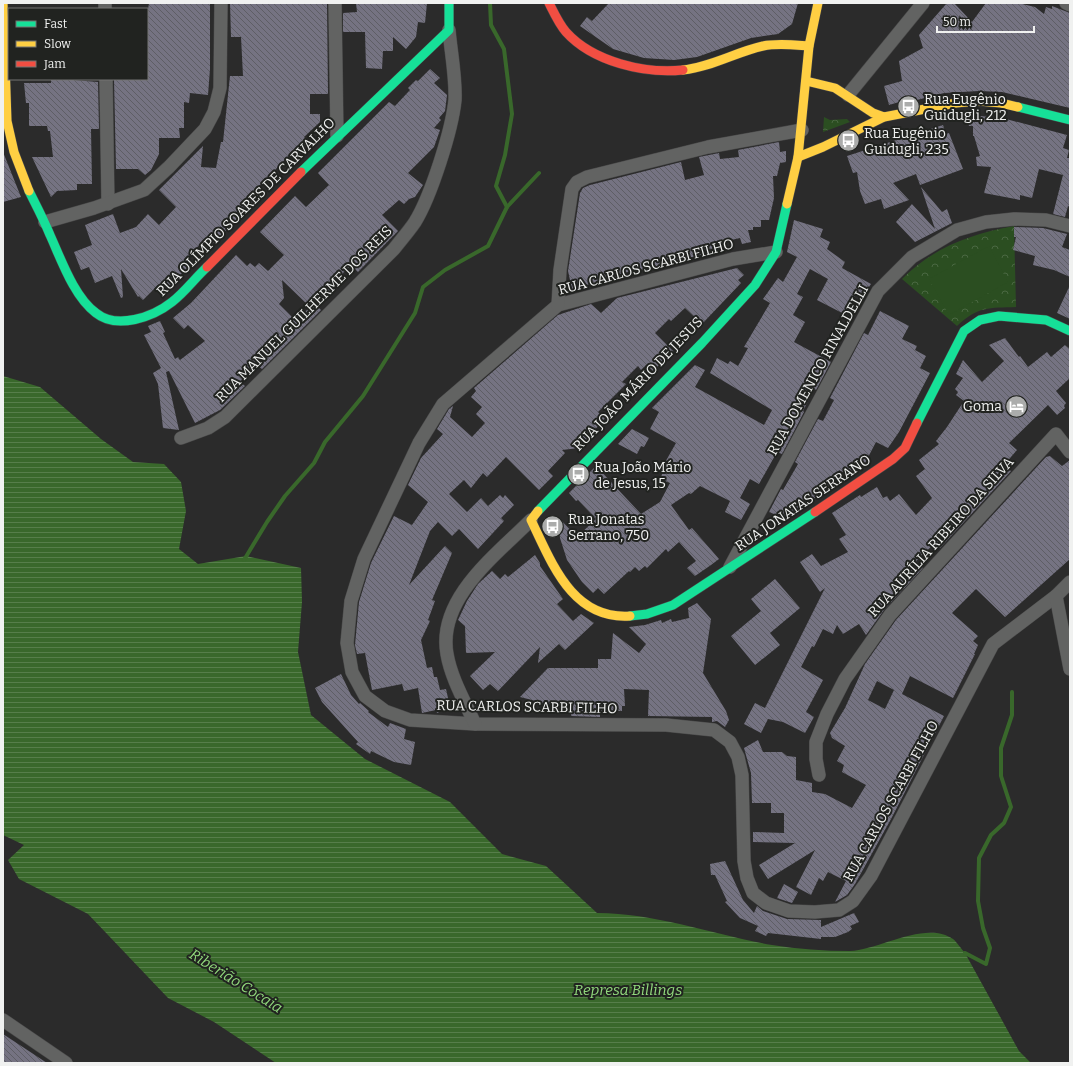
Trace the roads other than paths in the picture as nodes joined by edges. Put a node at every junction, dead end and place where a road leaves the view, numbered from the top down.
1 (3, 3) edge
2 (221, 3) edge
3 (335, 3) edge
4 (449, 3) edge
5 (549, 3) edge
6 (818, 3) edge
7 (923, 3) edge
8 (1066, 3) edge
9 (1070, 5) edge
10 (449, 30) junction
11 (809, 46) junction
12 (106, 80) edge
13 (806, 81) junction
14 (848, 95) junction
15 (884, 117) junction
16 (1070, 120) edge
17 (802, 130) junction
18 (338, 136) junction
19 (798, 157) junction
20 (108, 204) junction
21 (45, 222) junction
22 (1070, 226) edge
23 (776, 252) junction
24 (558, 305) junction
25 (1070, 331) edge
26 (181, 438) dead end
27 (1070, 452) edge
28 (530, 520) junction
29 (728, 570) junction
30 (1070, 582) edge
31 (1056, 596) junction
32 (1070, 669) edge
33 (475, 724) junction
34 (819, 774) dead end
35 (3, 1020) edge
36 (66, 1063) edge

1 - 21 main road, RUA OLÍMPIO SOARES DE CARVALHO
2 - 20 street
3 - 18 street
4 - 10 main road, RUA MANUEL GUILHERME DOS REIS
5 - 11 main road
6 - 11 main road, RUA JOÃO MÁRIO DE JESUS
7 - 14 street
8 - 9 street
10 - 18 main road, RUA OLÍMPIO SOARES DE CARVALHO
10 - 26 street, RUA MANUEL GUILHERME DOS REIS
11 - 13 main road, RUA JOÃO MÁRIO DE JESUS
12 - 20 street
13 - 14 main road
13 - 17 main road, RUA JOÃO MÁRIO DE JESUS
14 - 15 main road
15 - 16 main road
15 - 19 main road
17 - 19 main road, RUA JOÃO MÁRIO DE JESUS
17 - 24 street
18 - 21 main road, RUA OLÍMPIO SOARES DE CARVALHO
19 - 23 main road, RUA JOÃO MÁRIO DE JESUS
20 - 21 street
22 - 29 street, RUA DOMENICO RINALDELLI
23 - 24 street, RUA CARLOS SCARBI FILHO
23 - 28 main road, RUA JOÃO MÁRIO DE JESUS
24 - 33 street, RUA CARLOS SCARBI FILHO
25 - 29 main road, RUA JONATAS SERRANO
27 - 34 street, RUA AURÍLIA RIBEIRO DA SILVA
28 - 29 main road, RUA JONATAS SERRANO
28 - 33 street, RUA JOÃO MÁRIO DE JESUS
30 - 31 street, RUA CARLOS SCARBI FILHO
31 - 32 street
31 - 33 street, RUA CARLOS SCARBI FILHO
35 - 36 street

